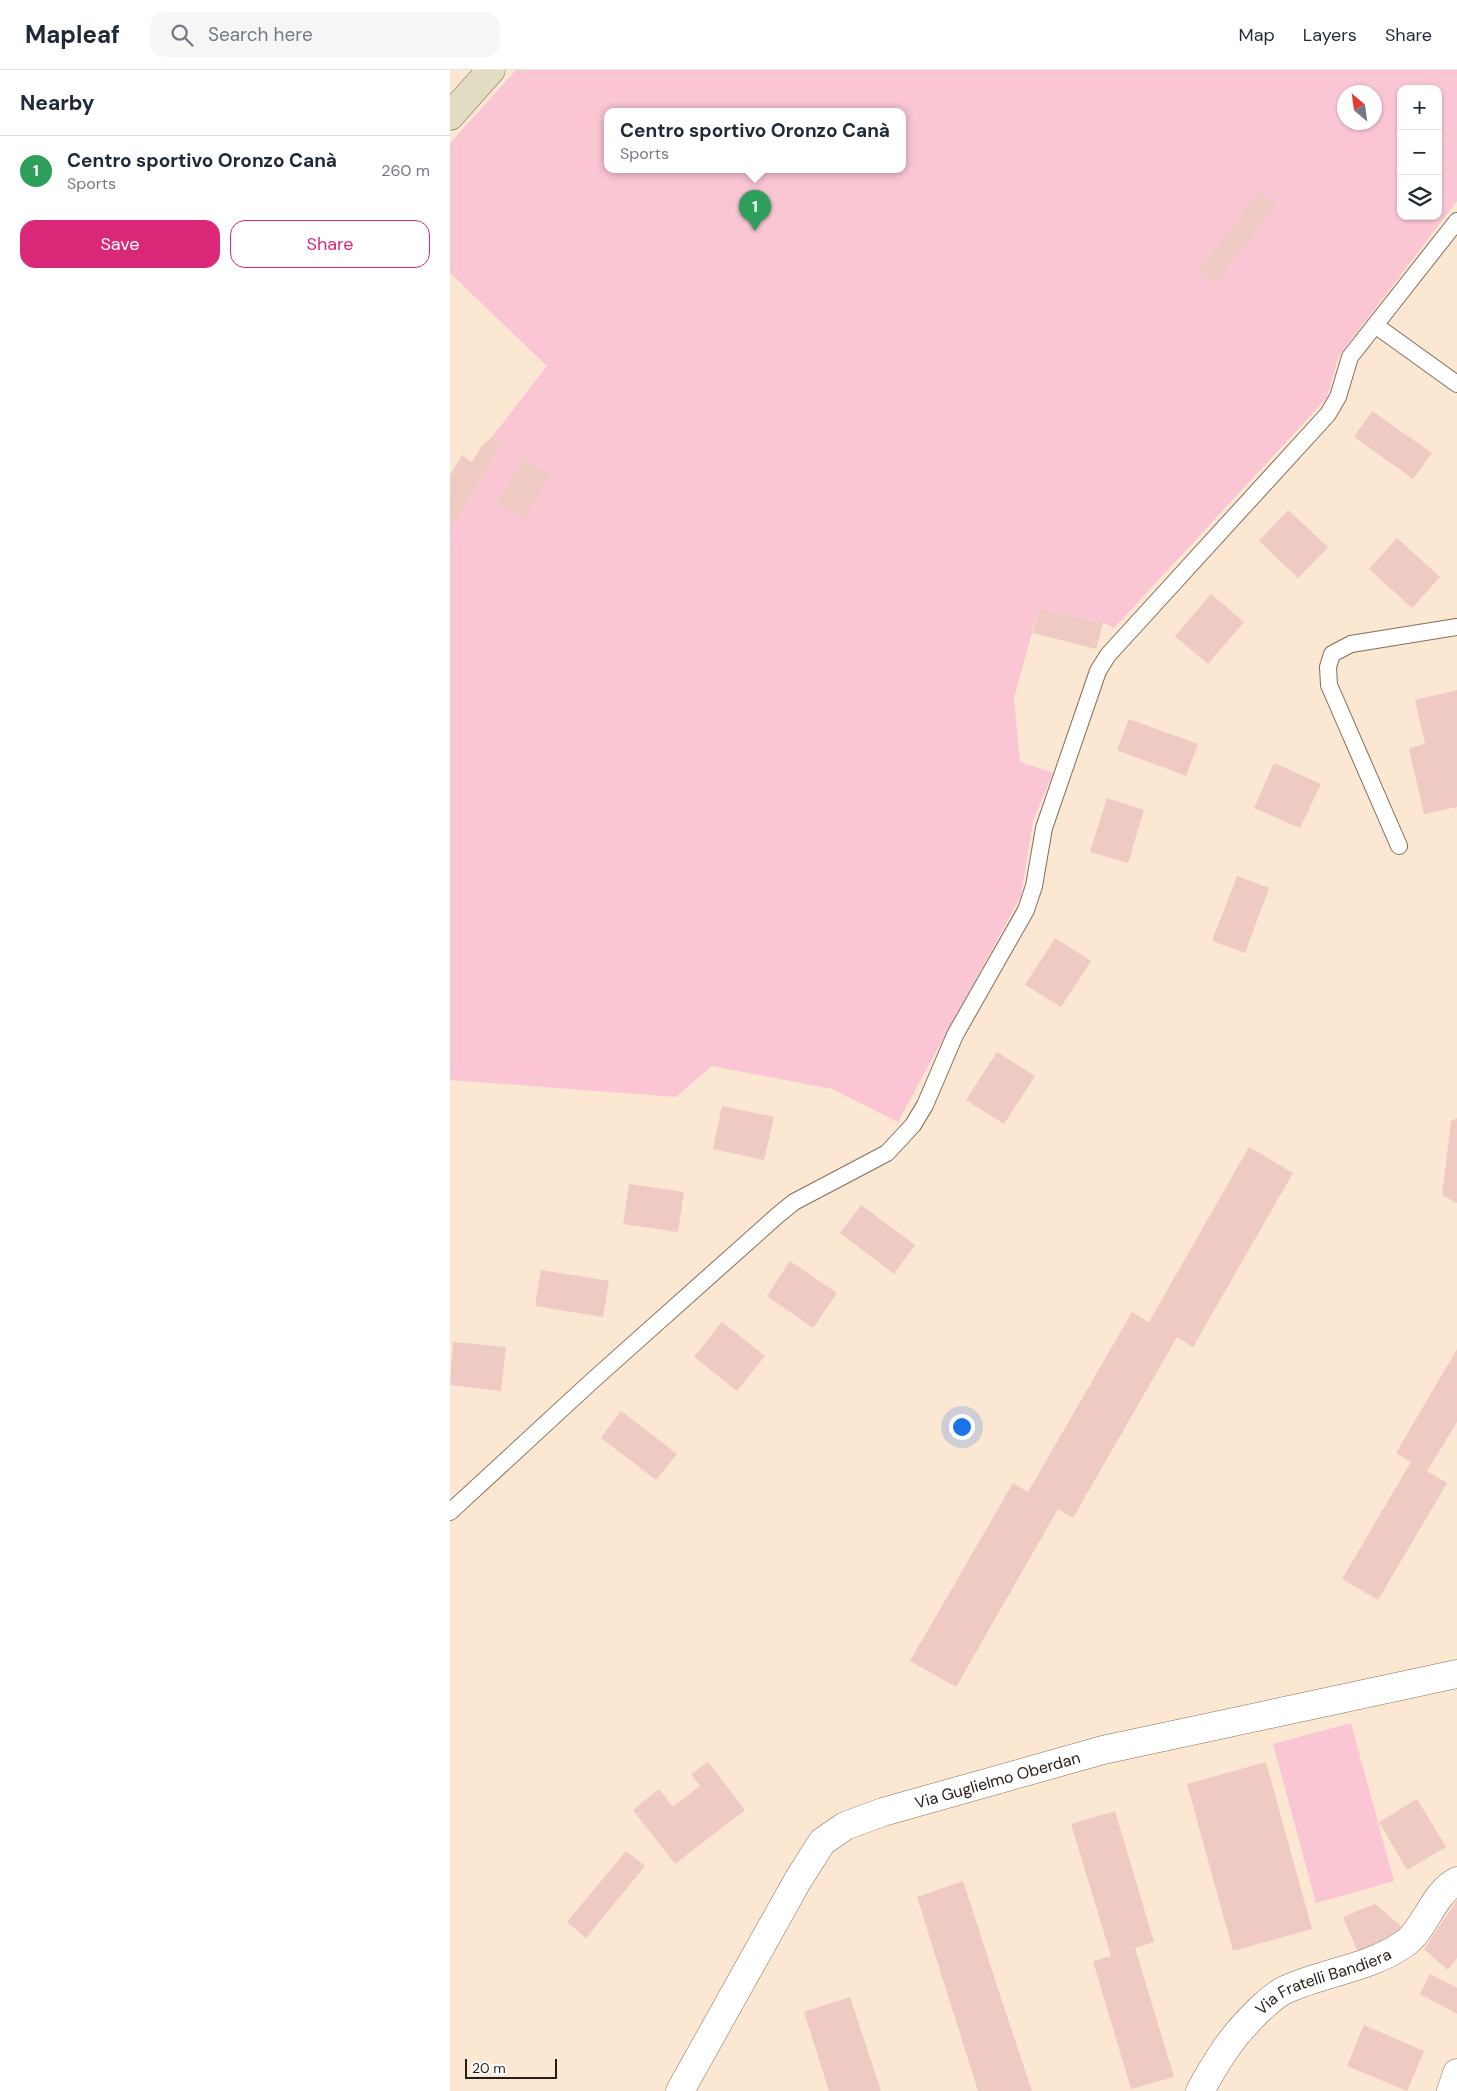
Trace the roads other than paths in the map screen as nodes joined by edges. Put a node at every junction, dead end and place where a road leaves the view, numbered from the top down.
1 (491, 70) edge
2 (450, 116) edge
3 (1457, 221) edge
4 (1375, 325) junction
5 (1457, 384) edge
6 (1457, 627) edge
7 (1399, 846) dead end
8 (450, 1512) edge
9 (1457, 1674) edge
10 (1457, 1881) edge
11 (1457, 2073) edge
12 (680, 2091) edge
13 (1200, 2091) edge
14 (1451, 2091) edge

1 - 2 main road
3 - 4 lane
4 - 5 lane
4 - 8 lane
6 - 7 lane
9 - 12 street, Via Guglielmo Oberdan
10 - 13 street, Via Fratelli Bandiera
11 - 14 street

